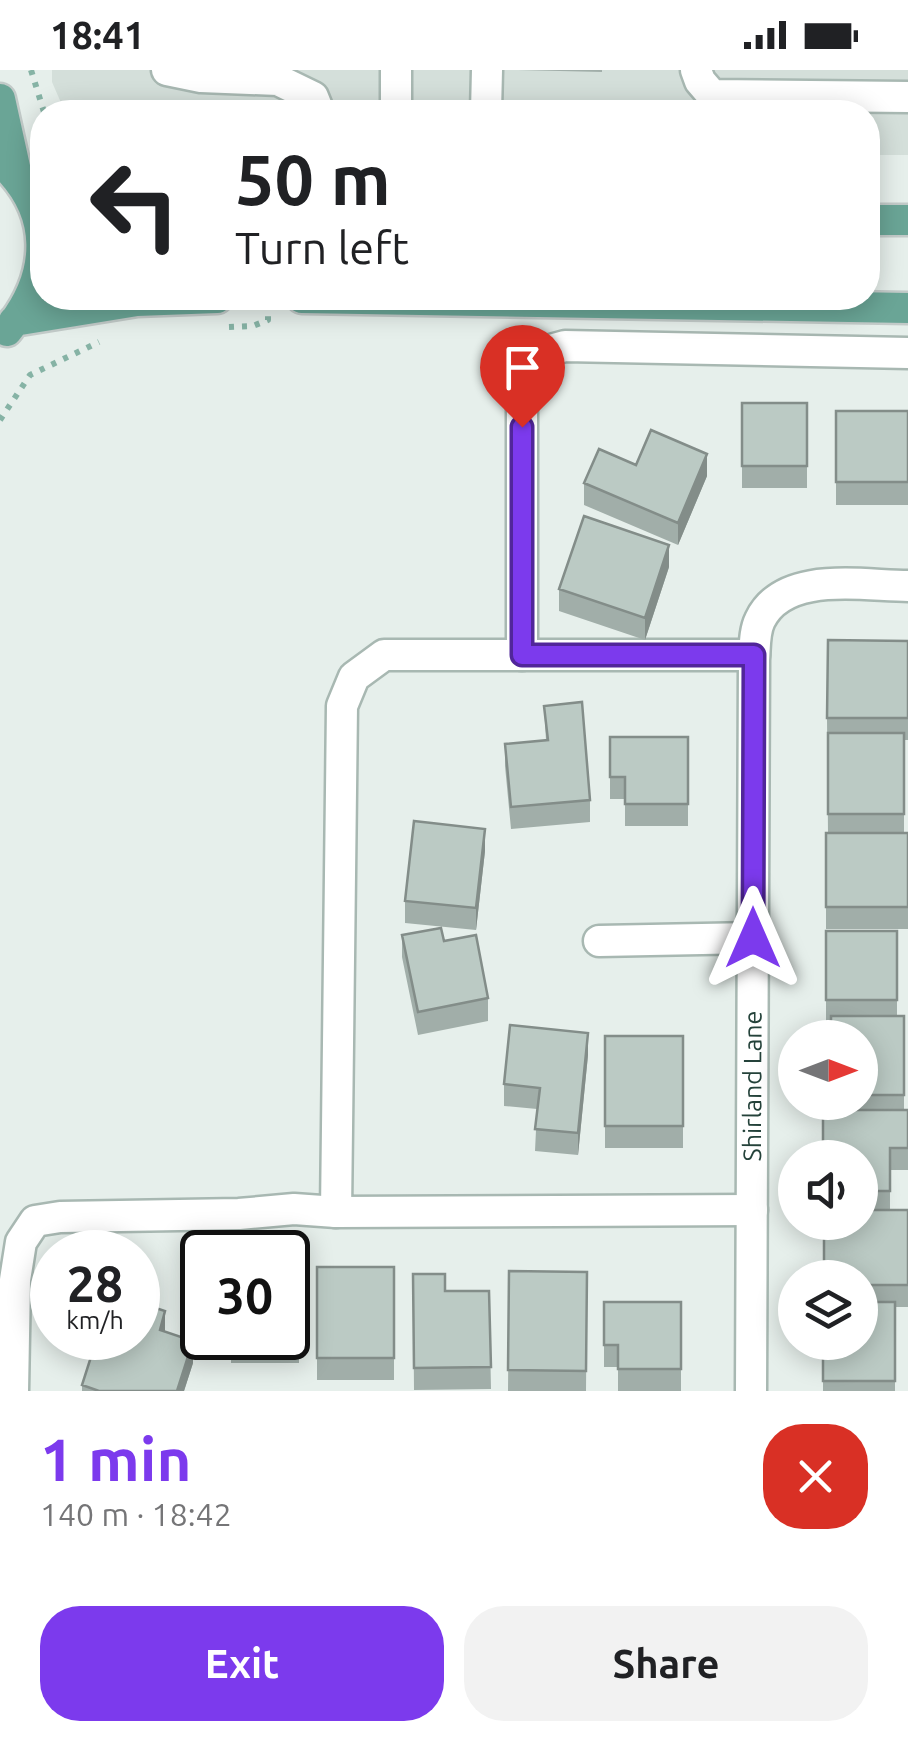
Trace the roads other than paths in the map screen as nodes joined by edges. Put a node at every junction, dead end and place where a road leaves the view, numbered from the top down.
1 (167, 70) edge
2 (396, 70) edge
3 (487, 70) edge
4 (696, 70) edge
5 (908, 97) edge
6 (0, 98) edge
7 (314, 100) edge
8 (396, 100) edge
9 (486, 100) edge
10 (781, 100) edge
11 (878, 100) edge
12 (23, 187) edge
13 (880, 220) edge
14 (908, 220) edge
15 (30, 297) edge
16 (880, 307) edge
17 (908, 308) edge
18 (95, 310) edge
19 (7, 329) edge
20 (908, 353) edge
21 (908, 586) edge
22 (522, 655) junction
23 (754, 655) junction
24 (753, 938) junction
25 (599, 940) dead end
26 (752, 1210) junction
27 (336, 1212) junction
28 (14, 1391) edge
29 (751, 1391) edge

1 - 7 street
2 - 8 street
3 - 9 street
4 - 10 street
5 - 11 street
6 - 12 main road
13 - 14 main road
15 - 19 main road
16 - 17 main road
18 - 19 main road
20 - 22 street
21 - 23 street, Shirland Lane
22 - 23 street
22 - 27 street
23 - 24 street, Shirland Lane
24 - 25 street
24 - 26 street, Shirland Lane
26 - 27 street
26 - 29 street, Shirland Lane
27 - 28 street

